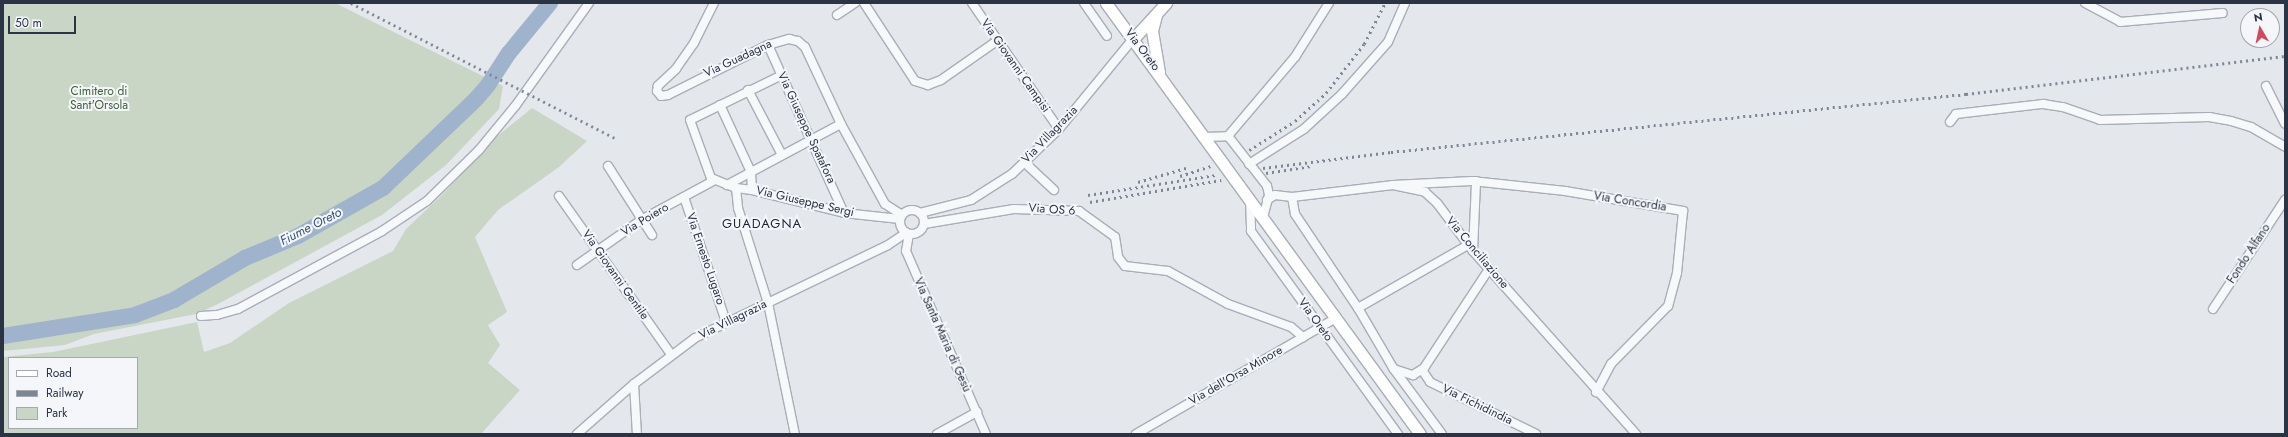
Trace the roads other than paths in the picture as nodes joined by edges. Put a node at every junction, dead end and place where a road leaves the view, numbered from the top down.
1 (589, 3) edge
2 (714, 3) edge
3 (855, 3) edge
4 (864, 3) edge
5 (972, 3) edge
6 (1084, 3) edge
7 (1106, 3) edge
8 (1166, 3) edge
9 (1329, 3) edge
10 (1406, 3) edge
11 (2085, 3) edge
12 (2223, 14) dead end
13 (837, 15) dead end
14 (1156, 15) junction
15 (1107, 36) dead end
16 (1133, 38) junction
17 (997, 41) junction
18 (768, 44) junction
19 (1159, 74) junction
20 (782, 75) junction
21 (2266, 86) dead end
22 (748, 90) junction
23 (720, 105) junction
24 (1950, 122) dead end
25 (841, 124) junction
26 (2285, 124) edge
27 (1059, 129) junction
28 (1228, 136) junction
29 (1204, 137) junction
30 (811, 139) junction
31 (2285, 147) edge
32 (782, 155) junction
33 (1024, 162) junction
34 (1249, 164) junction
35 (608, 166) dead end
36 (751, 172) junction
37 (713, 179) junction
38 (1476, 181) junction
39 (727, 185) junction
40 (1393, 185) junction
41 (736, 188) junction
42 (752, 190) junction
43 (1054, 190) dead end
44 (559, 196) dead end
45 (684, 197) junction
46 (1292, 197) junction
47 (1250, 199) junction
48 (1267, 200) junction
49 (2285, 200) edge
50 (844, 213) junction
51 (920, 213) junction
52 (901, 217) junction
53 (1264, 218) junction
54 (641, 220) junction
55 (924, 224) junction
56 (907, 234) junction
57 (652, 235) dead end
58 (1471, 248) junction
59 (597, 251) junction
60 (577, 265) dead end
61 (1489, 269) junction
62 (768, 303) junction
63 (1358, 308) junction
64 (2213, 308) dead end
65 (201, 316) dead end
66 (1336, 318) junction
67 (726, 322) junction
68 (1320, 327) junction
69 (1303, 338) junction
70 (671, 354) junction
71 (1394, 368) junction
72 (1422, 370) junction
73 (634, 384) junction
74 (1596, 392) junction
75 (977, 412) junction
76 (577, 434) edge
77 (637, 434) edge
78 (795, 434) edge
79 (937, 434) edge
80 (986, 434) edge
81 (1136, 434) edge
82 (1398, 434) edge
83 (1420, 434) edge
84 (1442, 434) edge
85 (1536, 434) edge
86 (1636, 434) edge

1 - 65 street
2 - 18 street, Via Guadagna
3 - 13 street
4 - 17 street
5 - 17 street, Via Giovanni Campisi
6 - 15 street, Via Oreto
7 - 16 street, Via Oreto
8 - 14 street
9 - 28 street
10 - 34 street
11 - 12 street
14 - 16 street
14 - 19 street
16 - 19 street, Via Oreto
16 - 27 street, Via Villagrazia
17 - 27 street, Via Giovanni Campisi
18 - 20 street, Via Giuseppe Spatafora
18 - 25 street, Via Guadagna
19 - 29 street, Via Oreto
20 - 22 street
20 - 30 street, Via Giuseppe Spatafora
21 - 26 street
22 - 23 street
22 - 32 street
23 - 36 street
23 - 37 street
24 - 31 street
25 - 30 street
25 - 52 street, Via Guadagna
27 - 33 street, Via Villagrazia
28 - 29 street
28 - 34 street
29 - 47 street, Via Oreto
30 - 32 street
30 - 50 street, Via Giuseppe Spatafora
32 - 36 street
33 - 43 street
33 - 51 street, Via Villagrazia
34 - 48 street
35 - 54 street
36 - 39 street
36 - 42 street
37 - 39 street, Via Giuseppe Sergi
37 - 45 street, Via Poiero
38 - 40 street, Via Concordia
38 - 58 street
38 - 74 street, Via Concordia
39 - 41 street, Via Giuseppe Sergi
40 - 46 street, Via Conciliazione
40 - 58 street, Via Conciliazione
41 - 42 street, Via Giuseppe Sergi
41 - 62 street
42 - 50 street, Via Giuseppe Sergi
44 - 59 street, Via Giovanni Gentile
45 - 54 street, Via Poiero
45 - 67 street, Via Ernesto Lugaro
46 - 48 street, Via Conciliazione
46 - 63 street
47 - 53 street, Via Oreto
47 - 68 street, Via Oreto
48 - 53 street
49 - 64 street, Fondo Alfano
50 - 52 street, Via Giuseppe Sergi
51 - 52 street
51 - 55 street
52 - 56 street
53 - 66 street, Via Oreto
54 - 57 street
54 - 59 street, Via Poiero
55 - 56 street
55 - 69 street, Via OS 6
56 - 62 street, Via Villagrazia
56 - 75 street, Via Santa Maria di Gesù
58 - 61 street, Via Conciliazione
58 - 63 street
59 - 60 street, Via Poiero
59 - 70 street, Via Giovanni Gentile
61 - 72 street
61 - 74 street, Via Conciliazione
62 - 67 street, Via Villagrazia
62 - 78 street
63 - 71 street
66 - 68 street, Via dell'Orsa Minore
66 - 83 street, Via Oreto
67 - 70 street, Via Villagrazia
68 - 69 street, Via dell'Orsa Minore
68 - 82 street, Via Oreto
69 - 81 street, Via dell'Orsa Minore
70 - 73 street, Via Villagrazia
71 - 72 street
71 - 84 street
72 - 85 street, Via Fichidindia
73 - 76 street, Via Villagrazia
73 - 77 street
74 - 86 street, Via Conciliazione
75 - 79 street
75 - 80 street, Via Santa Maria di Gesù

